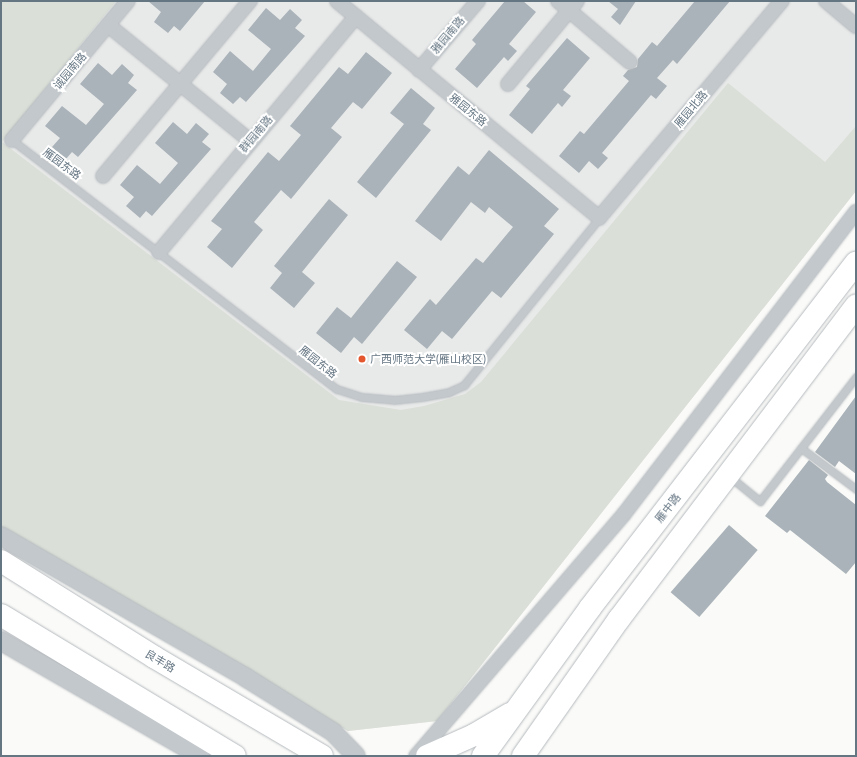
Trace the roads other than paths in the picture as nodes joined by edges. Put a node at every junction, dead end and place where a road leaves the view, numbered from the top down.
1 (128, 1) edge
2 (250, 1) edge
3 (337, 1) edge
4 (478, 1) edge
5 (558, 1) edge
6 (782, 1) edge
7 (826, 1) edge
8 (573, 6) edge
9 (356, 16) junction
10 (108, 25) junction
11 (856, 26) edge
12 (630, 62) dead end
13 (419, 70) junction
14 (180, 84) junction
15 (508, 84) dead end
16 (12, 140) joint
17 (250, 141) junction
18 (103, 176) dead end
19 (856, 212) edge
20 (599, 218) junction
21 (159, 252) junction
22 (856, 262) edge
23 (856, 306) edge
24 (856, 377) edge
25 (801, 448) junction
26 (728, 475) junction
27 (856, 489) edge
28 (1, 536) edge
29 (1, 561) edge
30 (1, 615) edge
31 (1, 641) edge
32 (517, 709) junction
33 (527, 752) edge
34 (200, 756) edge
35 (235, 756) edge
36 (322, 756) edge
37 (356, 756) edge
38 (416, 756) edge
39 (427, 756) edge
40 (483, 756) edge

1 - 10 street, 诚园南路
2 - 14 street
3 - 9 street, 雅园东路
4 - 13 street, 雅园南路
5 - 8 street
6 - 20 street, 雁园北路
7 - 11 street
8 - 12 street
8 - 15 street
9 - 13 street, 雅园东路
9 - 17 street, 群园南路
10 - 14 street
10 - 16 street, 诚园南路
13 - 20 street, 雅园东路
14 - 17 street
14 - 18 street
16 - 21 lane, 雁园东路
17 - 21 street, 群园南路
19 - 38 street
20 - 21 lane, 雁园东路
22 - 32 main road, 雁中路
23 - 26 main road
24 - 25 lane
25 - 26 lane
25 - 27 lane
26 - 33 main road
28 - 37 street
29 - 36 main road, 良丰路
30 - 35 main road
31 - 34 street
32 - 39 main road
32 - 40 main road, 雁中路

